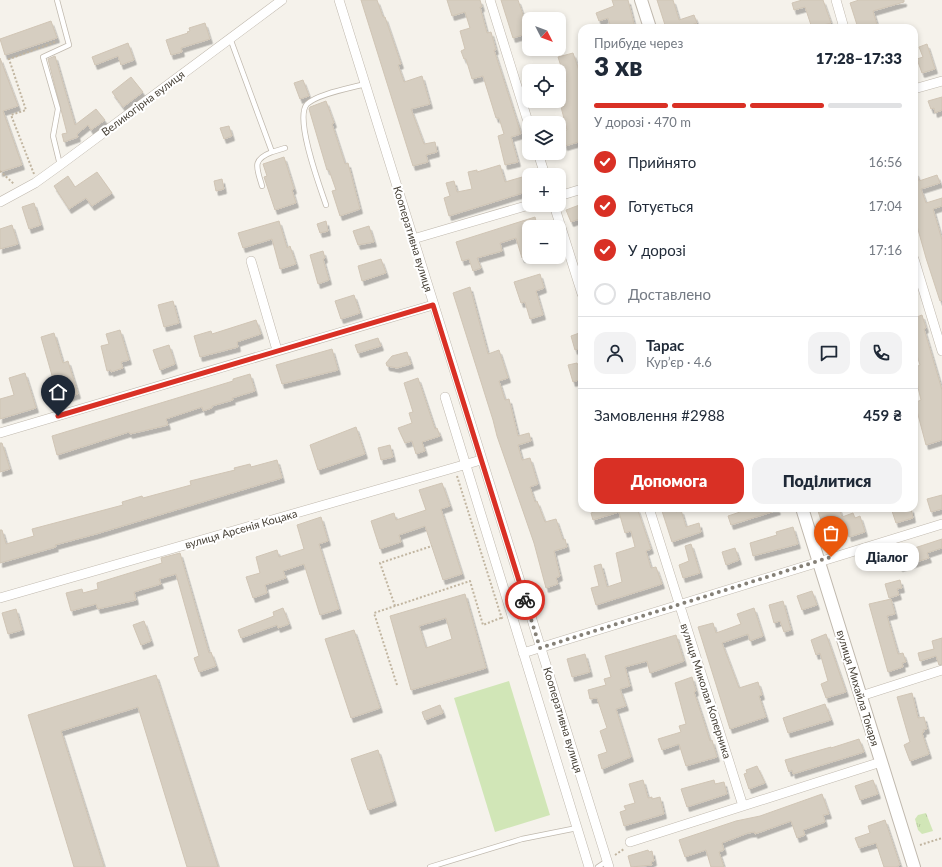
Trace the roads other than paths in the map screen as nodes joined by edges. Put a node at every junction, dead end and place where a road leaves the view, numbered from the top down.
1 (57, 0) edge
2 (282, 0) edge
3 (339, 0) edge
4 (490, 0) edge
5 (641, 0) edge
6 (836, 0) edge
7 (649, 24) edge
8 (843, 24) edge
9 (230, 38) junction
10 (942, 81) edge
11 (365, 84) junction
12 (918, 88) edge
13 (526, 116) edge
14 (285, 148) dead end
15 (272, 152) junction
16 (60, 165) junction
17 (262, 186) dead end
18 (578, 190) edge
19 (566, 194) edge
20 (0, 202) edge
21 (326, 205) dead end
22 (522, 207) edge
23 (556, 212) edge
24 (413, 239) junction
25 (251, 261) dead end
26 (918, 272) edge
27 (578, 281) edge
28 (433, 305) junction
29 (278, 350) junction
30 (942, 351) edge
31 (445, 397) dead end
32 (0, 433) edge
33 (481, 460) junction
34 (466, 464) junction
35 (650, 512) edge
36 (803, 512) edge
37 (942, 524) edge
38 (819, 561) junction
39 (0, 598) edge
40 (679, 606) junction
41 (540, 648) junction
42 (523, 653) junction
43 (942, 670) edge
44 (861, 696) junction
45 (881, 762) junction
46 (743, 806) junction
47 (577, 828) junction
48 (630, 842) road end
49 (607, 862) edge
50 (430, 867) edge
51 (590, 867) edge
52 (598, 867) edge
53 (914, 867) edge

1 - 16 lane
2 - 9 street, Великогірна вулиця
3 - 11 street, Кооперативна вулиця
4 - 13 street
5 - 7 street
6 - 8 street
9 - 15 lane
9 - 16 street, Великогірна вулиця
10 - 12 street
11 - 21 lane
11 - 24 street, Кооперативна вулиця
14 - 15 lane
15 - 17 lane
16 - 20 street, Великогірна вулиця
18 - 19 street
22 - 24 street
23 - 27 street
24 - 28 street, Кооперативна вулиця
25 - 29 street
26 - 30 street
28 - 29 street
28 - 33 street, Кооперативна вулиця
29 - 32 street
31 - 34 street, Кооперативна вулиця
33 - 34 street, вулиця Арсенія Коцака
33 - 41 street, Кооперативна вулиця
34 - 39 street, вулиця Арсенія Коцака
34 - 42 street, Кооперативна вулиця
35 - 40 street, вулиця Миколая Коперника
36 - 38 street, вулиця Михайла Токаря
37 - 38 street
38 - 40 street
38 - 44 street, вулиця Михайла Токаря
40 - 41 street
40 - 46 street, вулиця Миколая Коперника
41 - 42 street
41 - 49 street, Кооперативна вулиця
42 - 47 street, Кооперативна вулиця
43 - 44 street
44 - 45 street, вулиця Михайла Токаря
45 - 46 street
45 - 53 street, вулиця Михайла Токаря
46 - 48 street
47 - 50 lane
47 - 51 street, Кооперативна вулиця
49 - 52 lane

